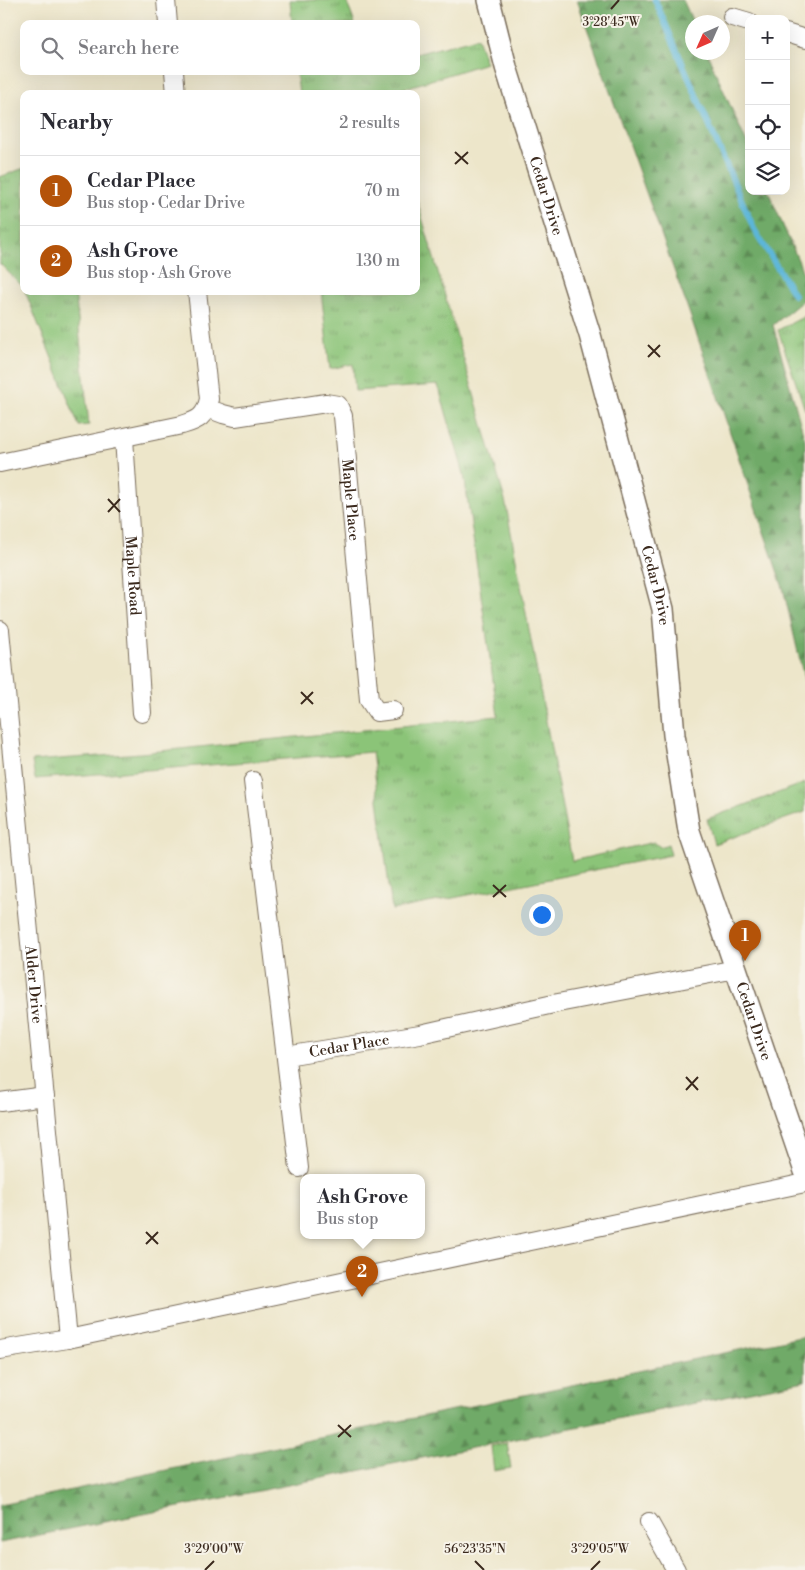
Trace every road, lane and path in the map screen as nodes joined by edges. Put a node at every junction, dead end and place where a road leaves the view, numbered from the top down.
1 (166, 0) edge
2 (489, 0) edge
3 (168, 20) edge
4 (790, 34) edge
5 (805, 39) edge
6 (174, 75) edge
7 (176, 90) edge
8 (197, 295) edge
9 (207, 408) junction
10 (124, 438) junction
11 (0, 464) edge
12 (0, 632) edge
13 (393, 710) dead end
14 (142, 713) dead end
15 (253, 781) dead end
16 (736, 969) junction
17 (286, 1056) junction
18 (44, 1096) junction
19 (0, 1102) edge
20 (300, 1168) dead end
21 (805, 1171) edge
22 (805, 1183) edge
23 (68, 1339) junction
24 (0, 1350) edge
25 (649, 1522) dead end
26 (676, 1570) edge

1 - 3 street
2 - 16 street, Cedar Drive
4 - 5 street
6 - 7 street
8 - 9 street
9 - 10 street
9 - 13 street, Maple Place
10 - 11 street
10 - 14 street, Maple Road
12 - 18 street, Alder Drive
15 - 17 street
16 - 17 street, Cedar Place
16 - 21 street, Cedar Drive
17 - 20 street
18 - 19 street
18 - 23 street, Alder Drive
22 - 23 street
23 - 24 street
25 - 26 street

